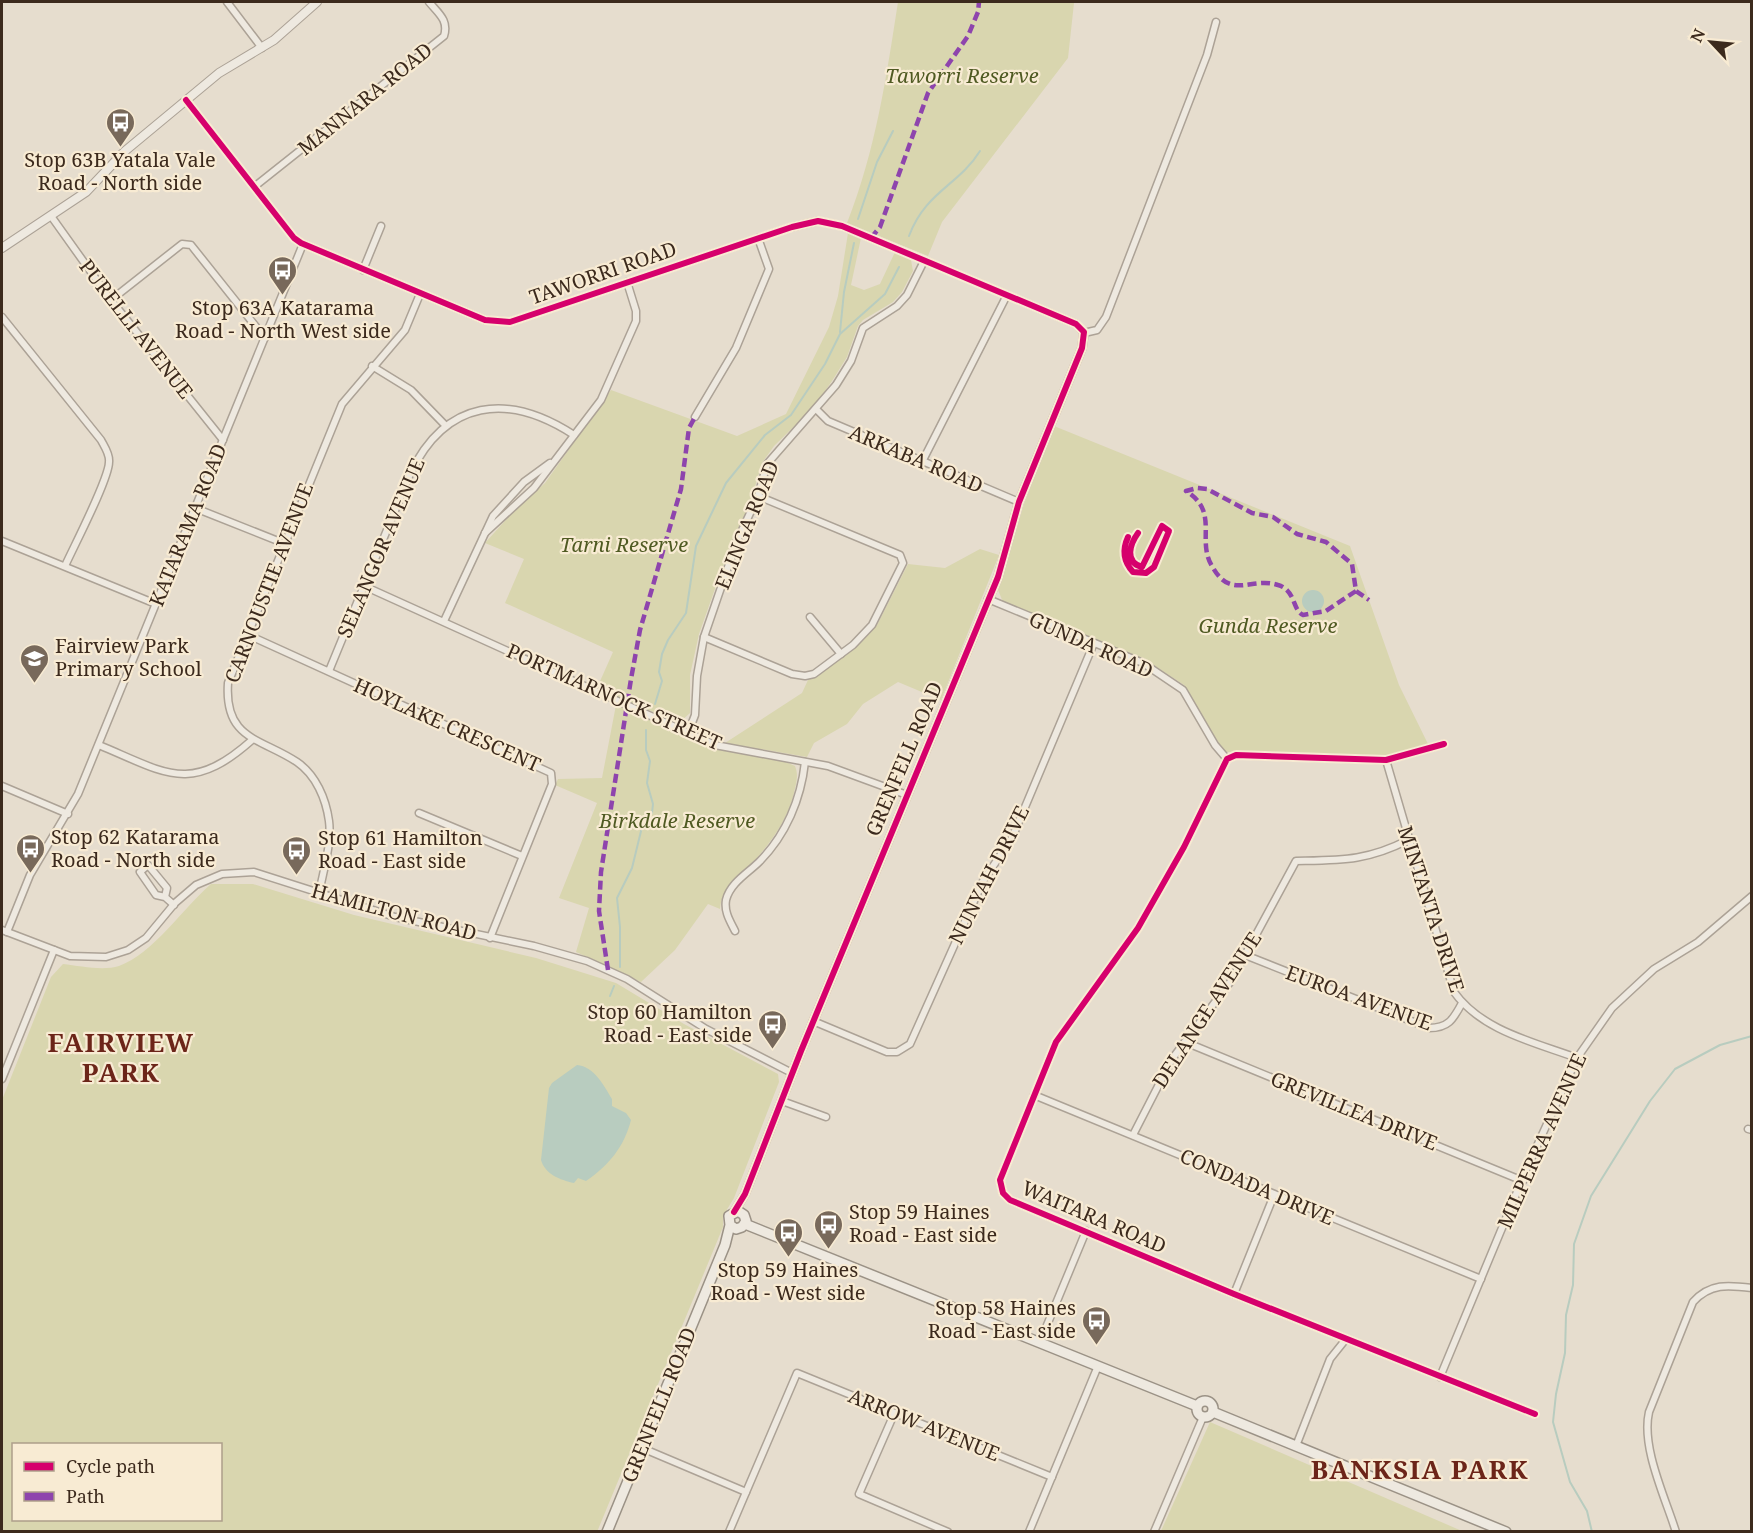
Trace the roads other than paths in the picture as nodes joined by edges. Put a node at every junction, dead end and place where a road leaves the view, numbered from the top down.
1 (228, 2) edge
2 (317, 2) edge
3 (429, 2) edge
4 (1216, 22) dead end
5 (262, 48) junction
6 (186, 100) junction
7 (254, 187) junction
8 (51, 216) junction
9 (381, 226) dead end
10 (758, 238) junction
11 (303, 244) junction
12 (2, 248) edge
13 (924, 261) junction
14 (363, 270) junction
15 (627, 282) junction
16 (420, 294) junction
17 (1007, 295) junction
18 (111, 300) junction
19 (2, 317) edge
20 (1084, 333) junction
21 (265, 338) junction
22 (372, 366) junction
23 (817, 410) junction
24 (695, 417) dead end
25 (445, 426) junction
26 (574, 435) junction
27 (223, 440) junction
28 (552, 462) junction
29 (922, 462) junction
30 (758, 496) junction
31 (1019, 502) junction
32 (195, 508) junction
33 (485, 533) junction
34 (2, 541) edge
35 (283, 543) junction
36 (65, 566) junction
37 (364, 586) junction
38 (988, 599) junction
39 (156, 604) junction
40 (810, 617) dead end
41 (444, 621) junction
42 (246, 634) junction
43 (704, 637) junction
44 (1094, 643) junction
45 (841, 654) junction
46 (329, 671) junction
47 (688, 733) junction
48 (252, 740) junction
49 (1444, 744) dead end
50 (99, 745) junction
51 (1227, 759) junction
52 (1386, 760) junction
53 (805, 762) junction
54 (2, 786) edge
55 (907, 795) junction
56 (419, 813) dead end
57 (68, 814) junction
58 (1408, 840) junction
59 (522, 856) junction
60 (319, 894) junction
61 (1752, 896) edge
62 (165, 897) junction
63 (174, 905) junction
64 (4, 931) edge
65 (735, 931) dead end
66 (490, 938) junction
67 (54, 950) junction
68 (1245, 956) junction
69 (1462, 1003) junction
70 (813, 1021) junction
71 (1185, 1042) junction
72 (2, 1054) edge
73 (10, 1058) junction
74 (1577, 1058) junction
75 (792, 1073) junction
76 (2, 1079) edge
77 (1034, 1095) junction
78 (782, 1101) junction
79 (826, 1117) dead end
80 (1133, 1135) junction
81 (1523, 1181) junction
82 (1274, 1196) junction
83 (738, 1213) junction
84 (738, 1226) junction
85 (1086, 1231) junction
86 (1481, 1279) junction
87 (1752, 1288) edge
88 (1234, 1294) junction
89 (1346, 1339) junction
90 (1040, 1342) junction
91 (1098, 1366) junction
92 (1440, 1377) junction
93 (1197, 1406) junction
94 (1213, 1412) junction
95 (894, 1414) junction
96 (1535, 1414) dead end
97 (1203, 1418) junction
98 (1296, 1446) junction
99 (642, 1448) junction
100 (1052, 1477) junction
101 (746, 1492) junction
102 (607, 1532) edge
103 (729, 1532) edge
104 (948, 1532) edge
105 (1029, 1532) edge
106 (1154, 1532) edge
107 (1506, 1532) edge
108 (1676, 1532) edge

1 - 5 street
2 - 5 street
3 - 7 street, MANNARA ROAD
4 - 20 street
5 - 6 street
6 - 7 street, TAWORRI ROAD
6 - 8 street
7 - 11 street, TAWORRI ROAD
8 - 12 street
8 - 18 street, PURELLI AVENUE
9 - 14 street
10 - 13 street, TAWORRI ROAD
10 - 15 street, TAWORRI ROAD
10 - 24 street
11 - 14 street, TAWORRI ROAD
11 - 21 street, KATARAMA ROAD
13 - 17 street, TAWORRI ROAD
13 - 23 street, ELINGA ROAD
14 - 16 street, TAWORRI ROAD
15 - 16 street, TAWORRI ROAD
15 - 26 street
16 - 22 street, CARNOUSTIE AVENUE
17 - 20 street, TAWORRI ROAD
17 - 29 street
18 - 21 street
18 - 27 street, PURELLI AVENUE
19 - 36 street
20 - 31 street, GRENFELL ROAD
21 - 27 street, KATARAMA ROAD
22 - 25 street
22 - 35 street, CARNOUSTIE AVENUE
23 - 29 street, ARKABA ROAD
23 - 30 street, ELINGA ROAD
25 - 26 street, SELANGOR AVENUE
25 - 37 street, SELANGOR AVENUE
26 - 28 street
27 - 32 street, KATARAMA ROAD
28 - 33 street
28 - 33 street
29 - 31 street, ARKABA ROAD
30 - 43 street, ELINGA ROAD
30 - 45 street
31 - 38 street, GRENFELL ROAD
32 - 35 street
32 - 39 street, KATARAMA ROAD
33 - 41 street
34 - 36 street
35 - 42 street, CARNOUSTIE AVENUE
36 - 39 street
37 - 41 street, PORTMARNOCK STREET
37 - 46 street, SELANGOR AVENUE
38 - 44 street, GUNDA ROAD
38 - 55 street, GRENFELL ROAD
39 - 50 street, KATARAMA ROAD
40 - 45 street
41 - 47 street, PORTMARNOCK STREET
42 - 46 street, HOYLAKE CRESCENT
42 - 48 street, CARNOUSTIE AVENUE
43 - 45 street
43 - 47 street, ELINGA ROAD
44 - 51 street, GUNDA ROAD
44 - 70 street, NUNYAH DRIVE
46 - 59 street, HOYLAKE CRESCENT
47 - 53 street, PORTMARNOCK STREET
48 - 50 street
48 - 60 street, CARNOUSTIE AVENUE
49 - 52 street
50 - 57 street, KATARAMA ROAD
51 - 52 street
51 - 77 street, WAITARA ROAD
52 - 58 street, MINTANTA DRIVE
53 - 55 street, PORTMARNOCK STREET
53 - 65 street
54 - 57 street
55 - 70 street, GRENFELL ROAD
56 - 59 street
57 - 64 street, KATARAMA ROAD
58 - 68 street, DELANGE AVENUE
58 - 69 street, MINTANTA DRIVE
59 - 66 street, HOYLAKE CRESCENT
60 - 63 street, HAMILTON ROAD
60 - 66 street, HAMILTON ROAD
61 - 74 street, MILPERRA AVENUE
62 - 62 street
62 - 63 street
63 - 67 street, HAMILTON ROAD
64 - 67 street, HAMILTON ROAD
66 - 75 street, HAMILTON ROAD
67 - 73 street
68 - 69 street, EUROA AVENUE
68 - 71 street, DELANGE AVENUE
69 - 74 street, MINTANTA DRIVE
70 - 75 street, GRENFELL ROAD
71 - 80 street, DELANGE AVENUE
71 - 81 street, GREVILLEA DRIVE
72 - 73 street
73 - 76 street
74 - 81 street, MILPERRA AVENUE
75 - 78 street, GRENFELL ROAD
77 - 80 street, CONDADA DRIVE
77 - 85 street, WAITARA ROAD
78 - 79 street
78 - 83 street, GRENFELL ROAD
80 - 82 street, CONDADA DRIVE
81 - 86 street, MILPERRA AVENUE
82 - 86 street, CONDADA DRIVE
82 - 88 street
83 - 84 main road
83 - 84 main road
84 - 90 main road
84 - 99 main road, GRENFELL ROAD
85 - 88 street, WAITARA ROAD
85 - 90 street
86 - 92 street, MILPERRA AVENUE
87 - 108 street
88 - 89 street, WAITARA ROAD
89 - 92 street, WAITARA ROAD
89 - 98 street
90 - 91 main road
91 - 93 main road
91 - 100 street
92 - 96 street, WAITARA ROAD
93 - 94 main road
93 - 97 main road
94 - 97 main road
94 - 98 main road
95 - 100 street, ARROW AVENUE
95 - 101 street, ARROW AVENUE
95 - 104 street
97 - 106 street
98 - 107 main road
99 - 101 street
99 - 102 main road, GRENFELL ROAD
100 - 105 street
101 - 103 street

